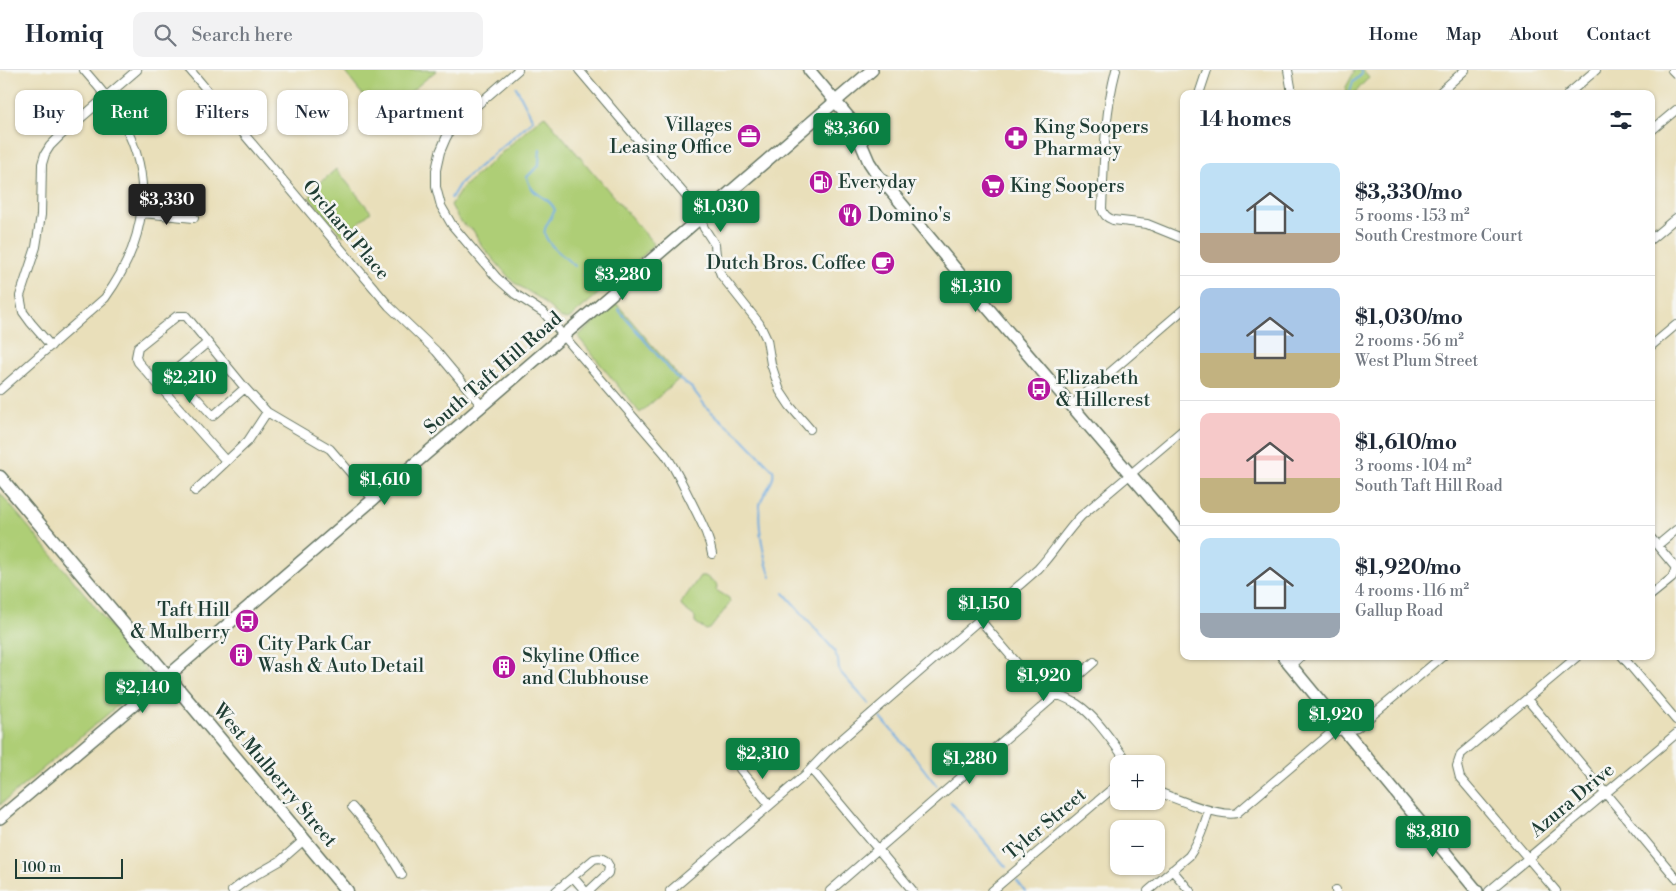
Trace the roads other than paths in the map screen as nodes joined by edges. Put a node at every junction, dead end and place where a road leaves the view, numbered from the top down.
1 (84, 70) edge
2 (138, 70) edge
3 (190, 70) edge
4 (518, 70) edge
5 (579, 70) edge
6 (810, 70) edge
7 (872, 70) edge
8 (1116, 70) edge
9 (1207, 70) edge
10 (1288, 70) edge
11 (1465, 70) edge
12 (1596, 70) edge
13 (1672, 70) edge
14 (1676, 74) edge
15 (101, 90) edge
16 (113, 90) edge
17 (1200, 90) edge
18 (1291, 90) edge
19 (1442, 90) edge
20 (1573, 90) edge
21 (836, 101) junction
22 (93, 108) edge
23 (1676, 110) edge
24 (1655, 128) edge
25 (129, 135) edge
26 (142, 213) junction
27 (194, 218) dead end
28 (700, 218) junction
29 (1676, 218) edge
30 (1655, 236) edge
31 (1180, 237) edge
32 (1180, 312) edge
33 (1676, 325) edge
34 (563, 335) junction
35 (207, 343) junction
36 (1655, 343) edge
37 (51, 346) junction
38 (245, 388) junction
39 (0, 390) edge
40 (1072, 405) junction
41 (482, 406) junction
42 (268, 412) junction
43 (810, 429) dead end
44 (1180, 432) edge
45 (226, 461) junction
46 (1130, 475) junction
47 (0, 478) edge
48 (195, 491) dead end
49 (373, 500) junction
50 (1676, 530) edge
51 (1180, 532) edge
52 (1655, 542) edge
53 (1658, 545) junction
54 (712, 554) dead end
55 (1676, 568) edge
56 (1655, 592) edge
57 (980, 620) junction
58 (1438, 660) edge
59 (1573, 660) edge
60 (1625, 660) edge
61 (1287, 661) edge
62 (1094, 662) dead end
63 (168, 676) junction
64 (1058, 695) junction
65 (1527, 699) junction
66 (1676, 720) edge
67 (1344, 731) junction
68 (1676, 734) edge
69 (1121, 755) edge
70 (740, 769) dead end
71 (811, 769) junction
72 (1110, 791) edge
73 (1165, 794) edge
74 (1605, 794) junction
75 (770, 805) junction
76 (352, 807) dead end
77 (1209, 810) junction
78 (0, 818) edge
79 (304, 840) junction
80 (878, 849) junction
81 (1528, 858) junction
82 (1172, 870) junction
83 (402, 875) dead end
84 (573, 877) junction
85 (1676, 878) edge
86 (232, 891) edge
87 (347, 891) edge
88 (556, 891) edge
89 (587, 891) edge
90 (670, 891) edge
91 (830, 891) edge
92 (913, 891) edge
93 (992, 891) edge
94 (1148, 891) edge
95 (1190, 891) edge
96 (1477, 891) edge
97 (1489, 891) edge
98 (1556, 891) edge

1 - 15 street
2 - 16 street
3 - 41 street, Orchard Place
4 - 34 street
5 - 28 street
6 - 21 main road
7 - 21 main road, South Taft Hill Road
8 - 31 street
9 - 17 street
10 - 18 street
11 - 19 street
12 - 20 street
13 - 14 street
21 - 28 main road, South Taft Hill Road
21 - 40 main road
22 - 37 street
23 - 24 street
25 - 26 street
26 - 27 street
26 - 37 street
28 - 34 main road, South Taft Hill Road
28 - 43 street
29 - 30 street
32 - 40 street
33 - 36 street
34 - 41 main road, South Taft Hill Road
34 - 54 street
35 - 38 street
35 - 38 street
35 - 45 street
37 - 39 street
38 - 42 street
40 - 46 main road
41 - 49 main road, South Taft Hill Road
42 - 45 street
42 - 49 street
44 - 46 street
45 - 48 street
46 - 51 main road
46 - 57 street
47 - 63 main road, West Mulberry Street
49 - 63 main road, South Taft Hill Road
50 - 53 street
52 - 53 street
53 - 55 street
55 - 56 street
57 - 64 street
57 - 71 street
58 - 67 street
59 - 65 street
60 - 66 street
61 - 67 main road
62 - 64 street
63 - 78 main road, South Taft Hill Road
63 - 79 main road, West Mulberry Street
64 - 69 street
64 - 80 street
65 - 74 street
65 - 81 street
67 - 77 street
67 - 96 main road
68 - 74 street, Azura Drive
70 - 75 street
71 - 75 street
71 - 80 street
72 - 93 street, Tyler Street
73 - 77 street
74 - 81 street, Azura Drive
74 - 85 street
75 - 90 street
76 - 83 street
77 - 82 street
79 - 86 street
79 - 87 main road, West Mulberry Street
80 - 91 street
80 - 92 street
81 - 97 street, Azura Drive
81 - 98 street
82 - 94 street
82 - 95 street
84 - 88 street
84 - 89 street
84 - 89 street

